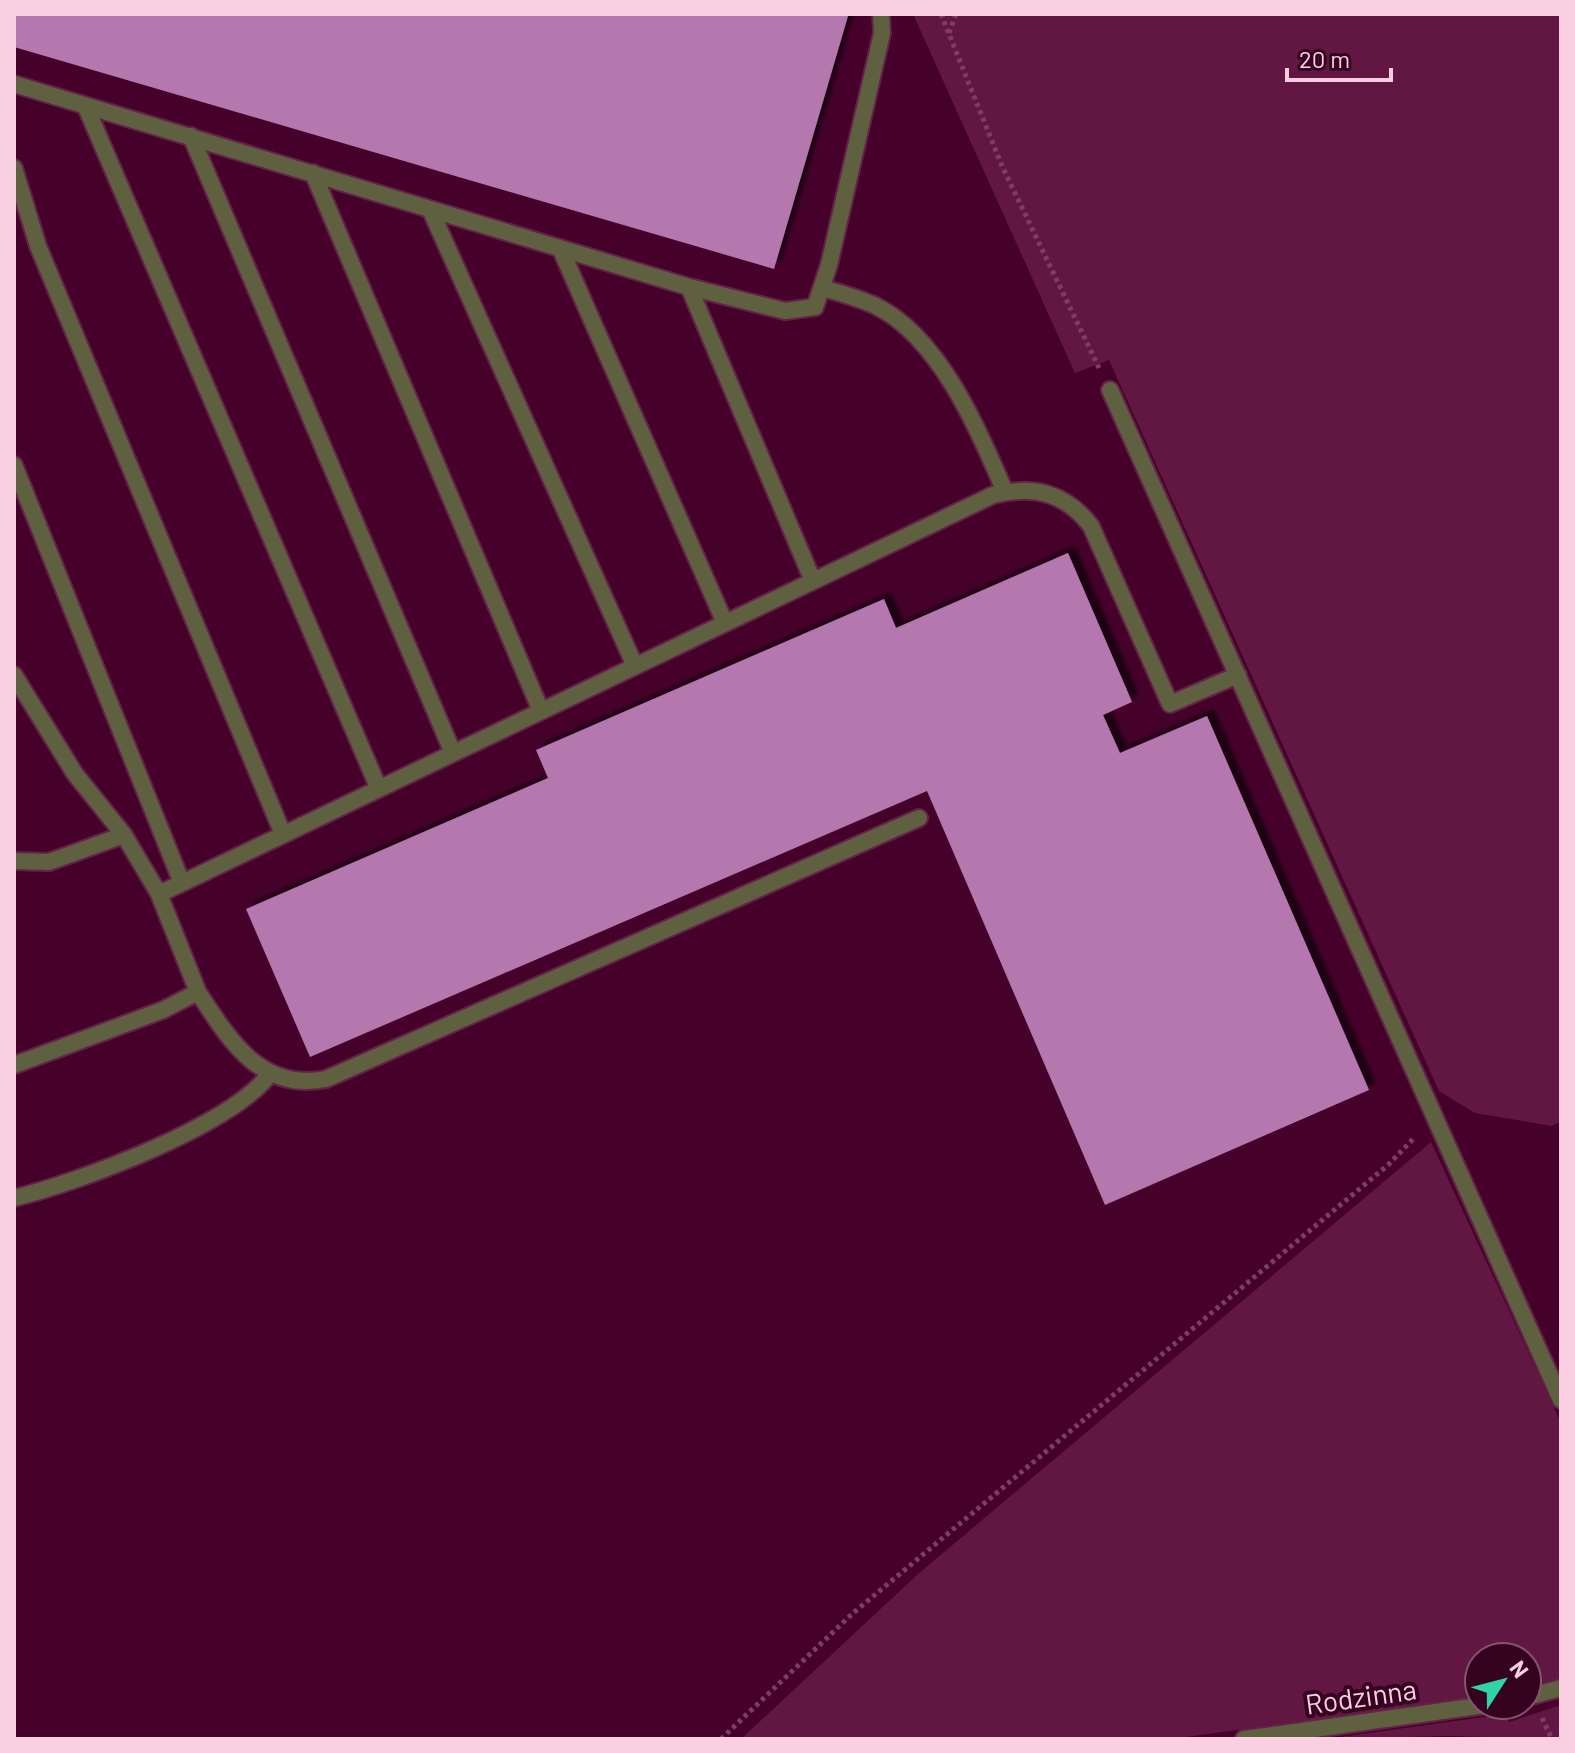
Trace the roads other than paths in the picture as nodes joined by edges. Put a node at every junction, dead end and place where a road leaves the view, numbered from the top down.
1 (881, 14) edge
2 (14, 84) edge
3 (86, 107) junction
4 (191, 136) junction
5 (14, 168) edge
6 (313, 173) junction
7 (430, 209) junction
8 (561, 250) junction
9 (689, 287) junction
10 (823, 288) junction
11 (1110, 390) road end
12 (14, 465) edge
13 (1005, 492) junction
14 (813, 581) junction
15 (725, 623) junction
16 (635, 666) junction
17 (14, 675) edge
18 (1238, 675) junction
19 (541, 711) junction
20 (453, 753) junction
21 (379, 789) junction
22 (919, 818) dead end
23 (283, 834) junction
24 (124, 835) junction
25 (14, 861) edge
26 (182, 883) junction
27 (159, 894) junction
28 (198, 992) junction
29 (14, 1065) edge
30 (269, 1075) junction
31 (14, 1198) edge
32 (1561, 1400) edge
33 (1463, 1708) edge
34 (1244, 1739) edge

1 - 10 lane
2 - 3 lane
3 - 4 lane
3 - 21 lane
4 - 6 lane
4 - 20 lane
5 - 23 lane
6 - 7 lane
6 - 19 lane
7 - 8 lane
7 - 16 lane
8 - 9 lane
8 - 15 lane
9 - 10 lane
9 - 14 lane
10 - 13 lane
11 - 18 lane
12 - 26 lane
13 - 14 lane
13 - 18 lane
14 - 15 lane
15 - 16 lane
16 - 19 lane
17 - 24 lane
18 - 32 lane
19 - 20 lane
20 - 21 lane
21 - 23 lane
22 - 30 lane
23 - 26 lane
24 - 25 lane
24 - 27 lane
26 - 27 lane
27 - 28 lane
28 - 29 lane
28 - 30 lane
30 - 31 lane
33 - 34 lane, Rodzinna

